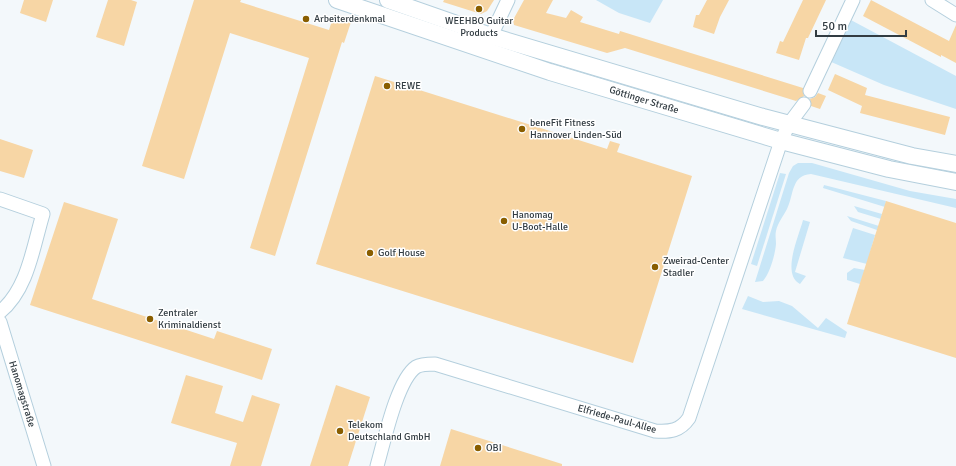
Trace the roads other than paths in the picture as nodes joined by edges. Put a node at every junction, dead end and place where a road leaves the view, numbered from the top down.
1 (337, 0) edge
2 (388, 0) edge
3 (508, 0) edge
4 (853, 0) edge
5 (932, 0) edge
6 (956, 15) edge
7 (491, 36) junction
8 (810, 90) dead end
9 (804, 104) dead end
10 (789, 124) junction
11 (781, 141) junction
12 (956, 164) edge
13 (956, 182) edge
14 (0, 199) edge
15 (0, 312) edge
16 (0, 322) edge
17 (44, 466) edge
18 (377, 466) edge

1 - 11 main road, Göttinger Straße
2 - 7 main road, Göttinger Straße
3 - 7 street
4 - 8 street
5 - 6 street
7 - 10 main road, Göttinger Straße
9 - 10 street, Elfriede-Paul-Allee
10 - 11 street, Elfriede-Paul-Allee
10 - 12 main road, Göttinger Straße
11 - 13 main road, Göttinger Straße
11 - 18 street, Elfriede-Paul-Allee
14 - 15 street
16 - 17 street, Hanomagstraße

